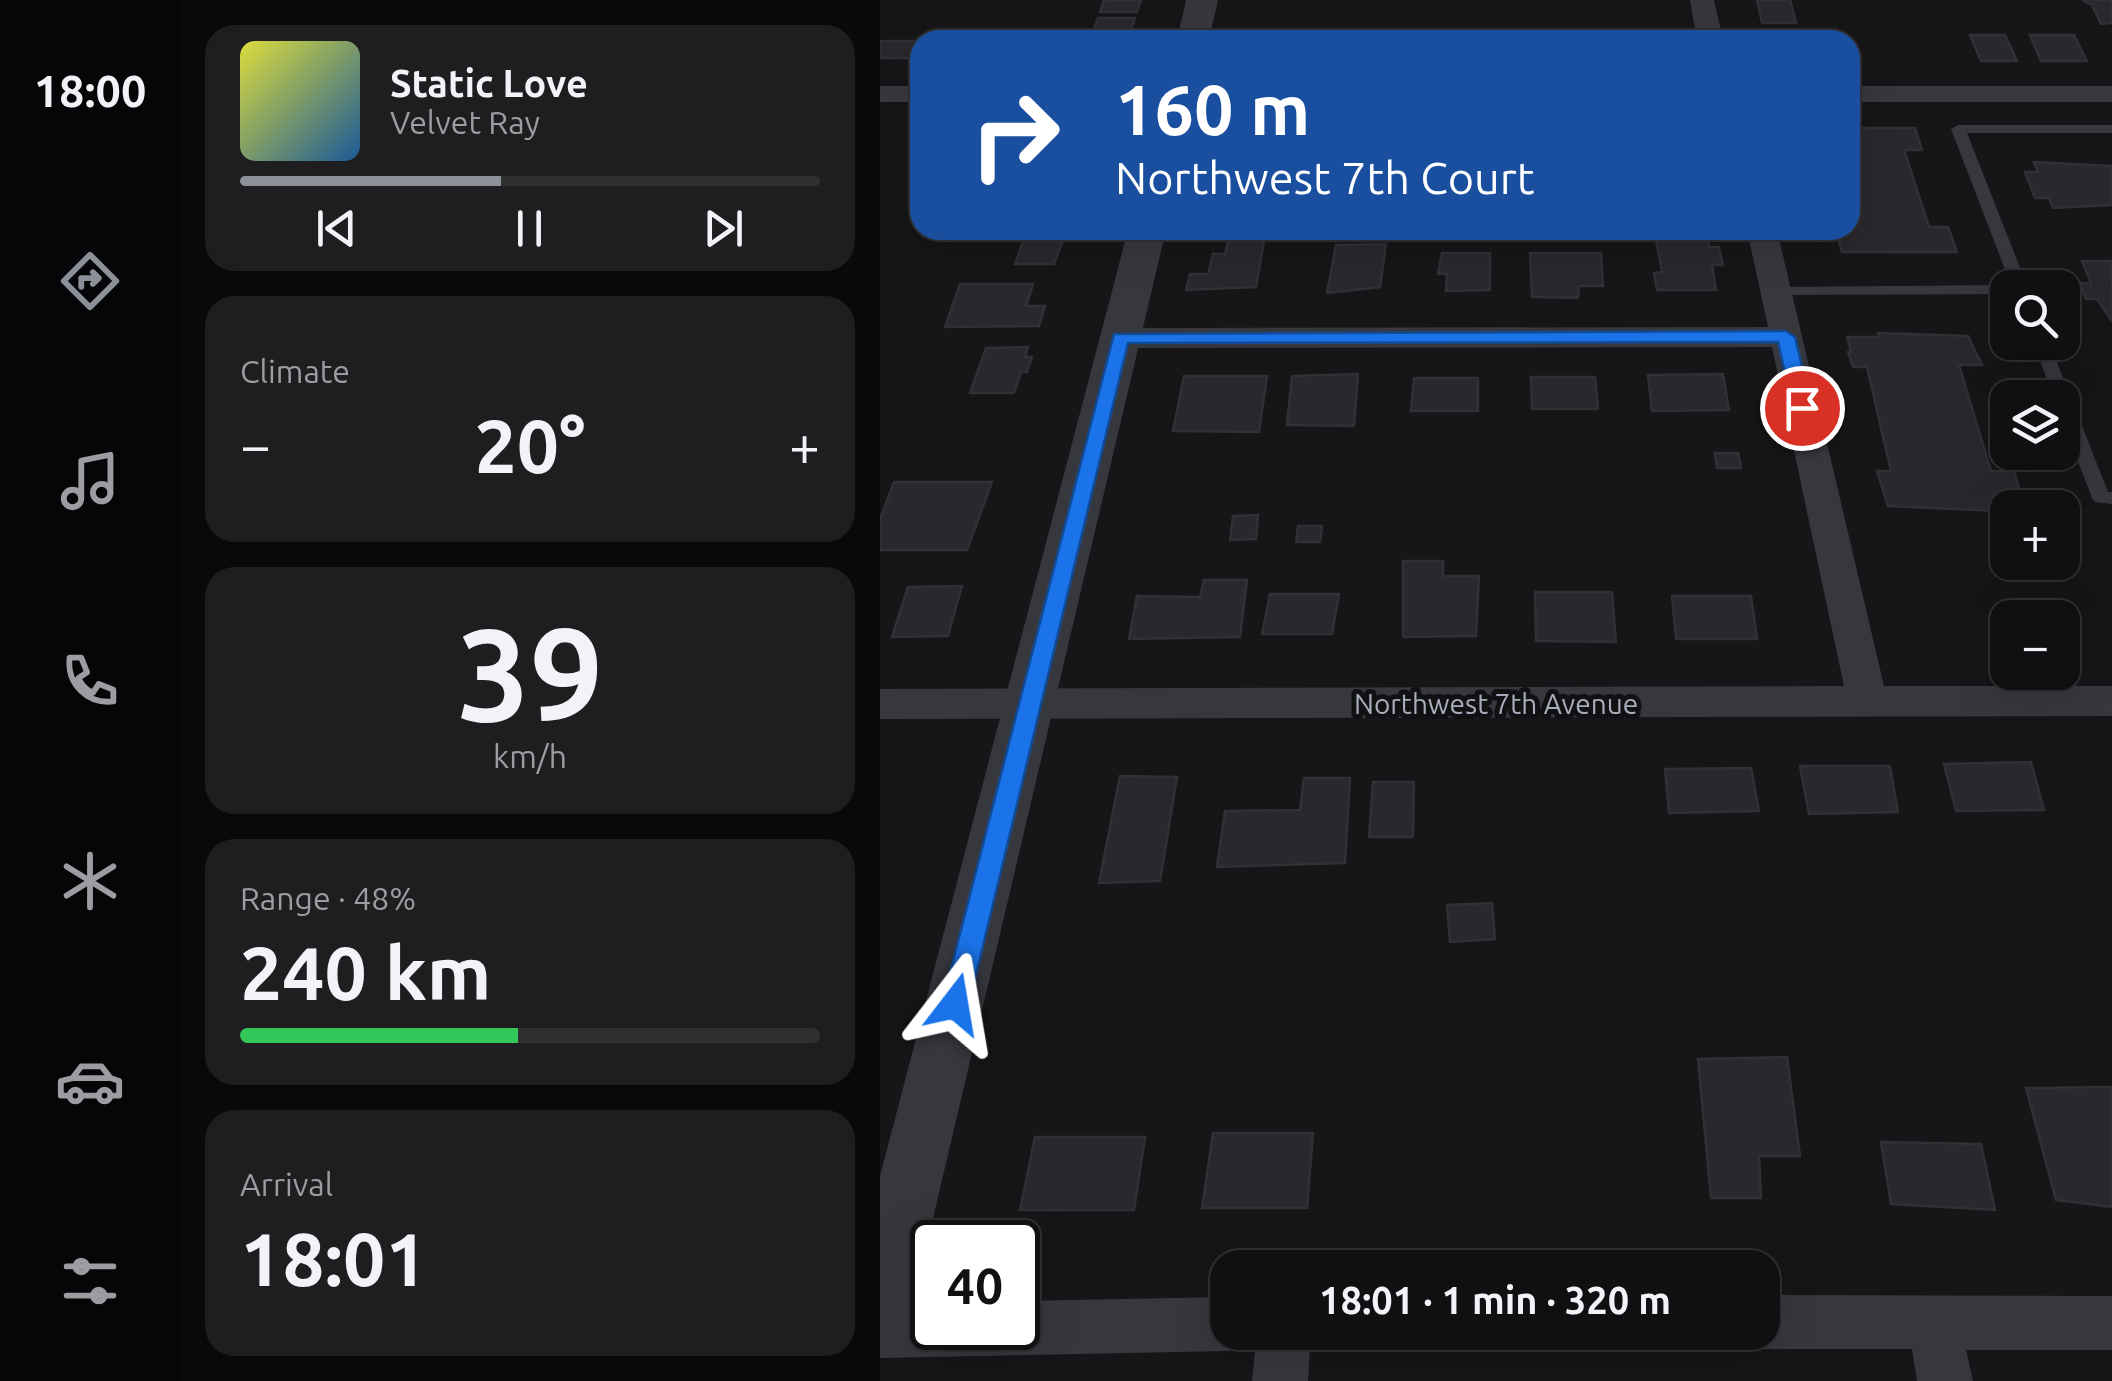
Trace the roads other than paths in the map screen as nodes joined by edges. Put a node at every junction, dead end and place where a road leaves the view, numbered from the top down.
1 (1202, 0) edge
2 (1702, 0) edge
3 (1195, 30) edge
4 (1708, 30) edge
5 (880, 94) edge
6 (910, 94) edge
7 (1860, 94) edge
8 (2112, 94) edge
9 (2112, 129) edge
10 (1144, 240) edge
11 (1764, 240) edge
12 (2013, 270) edge
13 (1990, 289) edge
14 (1776, 292) junction
15 (1786, 337) junction
16 (1120, 338) junction
17 (2048, 360) edge
18 (2112, 498) edge
19 (2112, 701) edge
20 (1868, 702) junction
21 (880, 704) edge
22 (1031, 704) junction
23 (880, 1303) edge
24 (1780, 1322) edge
25 (1934, 1322) junction
26 (2112, 1323) edge
27 (1210, 1324) edge
28 (880, 1331) edge
29 (1283, 1350) edge
30 (1280, 1381) edge
31 (1945, 1381) edge

1 - 3 street
2 - 4 street
5 - 6 street
7 - 8 street
9 - 12 lane
10 - 16 street
11 - 14 street
13 - 14 lane
14 - 15 street
15 - 16 street
15 - 20 street
16 - 22 street
17 - 18 lane
19 - 20 street, Northwest 7th Avenue
20 - 22 street, Northwest 7th Avenue
21 - 22 street, Northwest 7th Avenue
22 - 23 street
24 - 25 street
25 - 26 street
25 - 31 street
27 - 28 street
29 - 30 street

